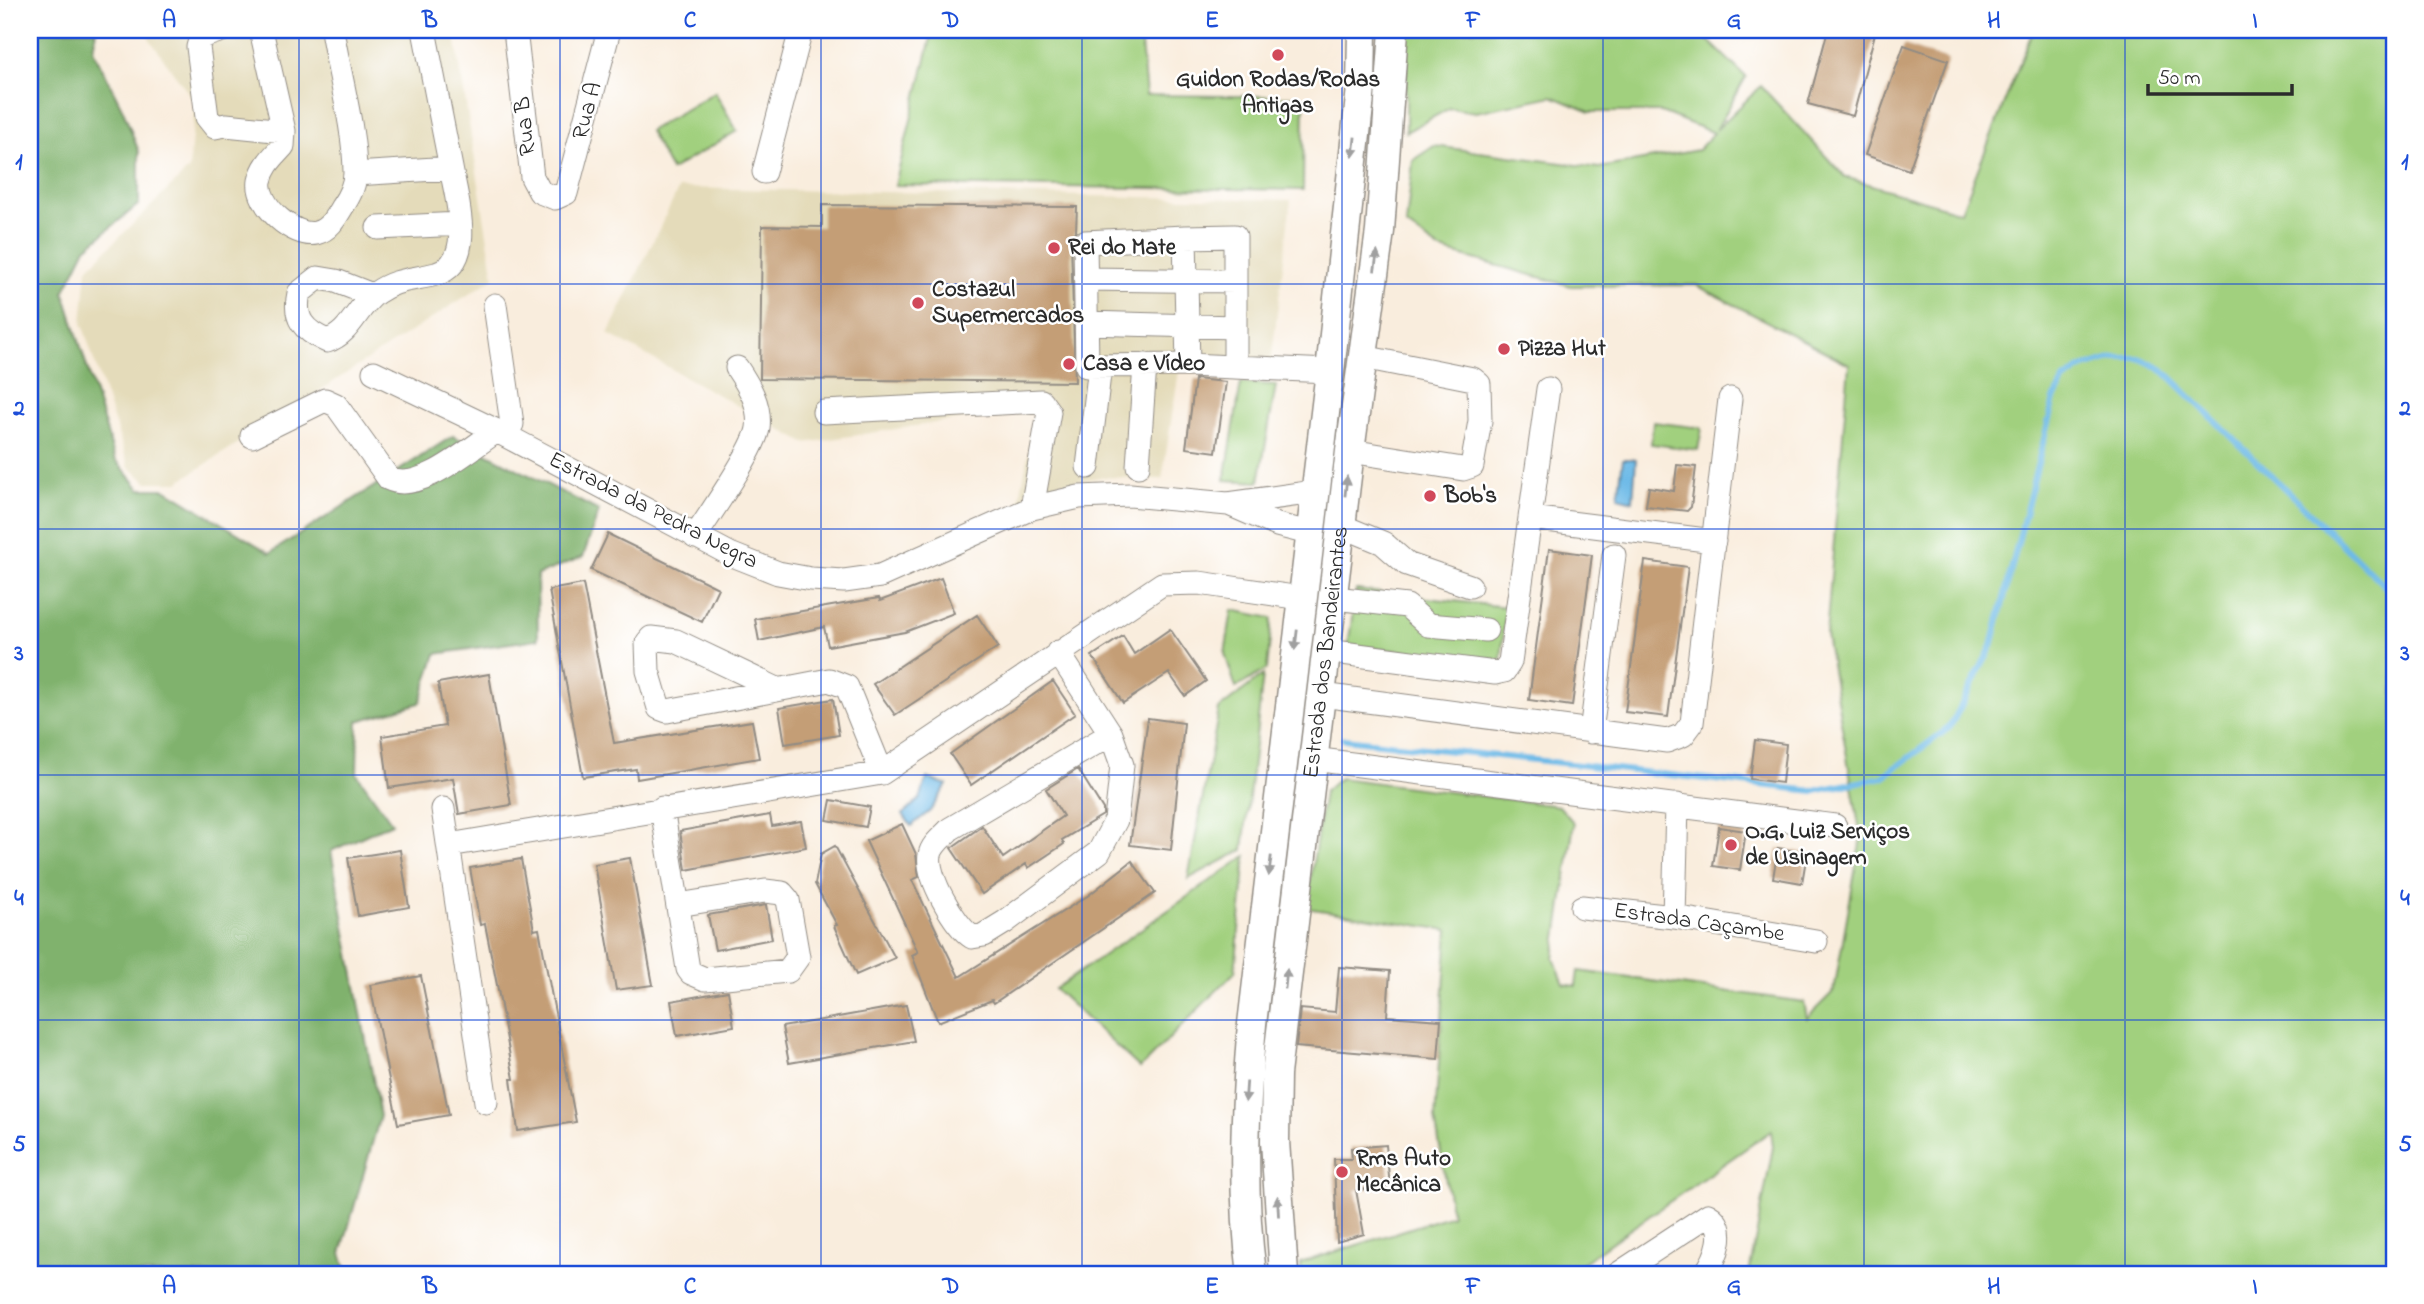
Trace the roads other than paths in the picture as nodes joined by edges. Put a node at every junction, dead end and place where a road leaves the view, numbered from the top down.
1 (222, 30) edge
2 (261, 30) edge
3 (332, 30) edge
4 (424, 30) edge
5 (516, 30) edge
6 (609, 30) edge
7 (801, 30) edge
8 (1362, 30) edge
9 (1394, 30) edge
10 (284, 131) junction
11 (451, 168) junction
12 (764, 172) dead end
13 (355, 174) junction
14 (566, 192) joint
15 (460, 225) junction
16 (377, 228) dead end
17 (1185, 237) junction
18 (1086, 279) junction
19 (1186, 279) junction
20 (1235, 281) junction
21 (373, 295) dead end
22 (495, 305) dead end
23 (1086, 323) junction
24 (1187, 324) junction
25 (1235, 327) junction
26 (1363, 357) junction
27 (1145, 365) junction
28 (1188, 365) junction
29 (1100, 366) junction
30 (1235, 367) junction
31 (737, 368) dead end
32 (1330, 371) junction
33 (374, 372) dead end
34 (1548, 389) dead end
35 (1730, 399) dead end
36 (824, 412) dead end
37 (502, 433) junction
38 (251, 436) dead end
39 (1350, 451) junction
40 (1138, 466) dead end
41 (1088, 467) dead end
42 (1314, 492) junction
43 (1228, 504) junction
44 (1032, 508) junction
45 (1530, 518) junction
46 (1342, 526) junction
47 (1309, 533) junction
48 (695, 537) junction
49 (1714, 541) junction
50 (1614, 555) dead end
51 (1470, 586) dead end
52 (1301, 598) junction
53 (1334, 598) junction
54 (1486, 630) dead end
55 (1327, 651) junction
56 (1058, 652) junction
57 (777, 689) junction
58 (1322, 695) junction
59 (1591, 732) junction
60 (1111, 734) junction
61 (1313, 759) junction
62 (882, 773) junction
63 (1677, 805) junction
64 (662, 808) junction
65 (443, 809) dead end
66 (1835, 826) dead end
67 (449, 845) junction
68 (678, 905) junction
69 (1582, 907) dead end
70 (1674, 917) junction
71 (1816, 941) dead end
72 (485, 1102) dead end
73 (1252, 1274) edge
74 (1284, 1274) edge
75 (1618, 1274) edge
76 (1705, 1274) edge

1 - 10 street
2 - 10 street
3 - 13 street
4 - 11 street
5 - 14 street, Rua B
6 - 14 street, Rua A
7 - 12 street
8 -> 32 main road, Estrada dos Bandeirantes
26 -> 9 main road, Estrada dos Bandeirantes
10 - 13 street
11 - 13 street
11 - 15 street
15 - 16 street
15 - 21 street
17 - 18 street
17 - 19 street
17 - 20 street
18 - 19 street
18 - 23 street
19 - 20 street
19 - 24 street
20 - 25 street
22 - 37 street
23 - 24 street
23 - 29 street
24 - 25 street
24 - 28 street
25 - 30 street
26 - 39 main road, Estrada dos Bandeirantes
26 - 39 street
27 - 28 street
27 - 29 street
27 - 40 street
28 - 30 street
29 - 41 street
30 - 32 street
31 - 48 street
32 - 42 main road, Estrada dos Bandeirantes
33 - 37 street, Estrada da Pedra Negra
34 - 45 street
35 - 49 street
36 - 44 street
37 - 38 street
37 - 48 street, Estrada da Pedra Negra
46 -> 39 main road, Estrada dos Bandeirantes
42 - 43 street, Estrada da Pedra Negra
42 - 47 main road, Estrada dos Bandeirantes
43 - 44 street, Estrada da Pedra Negra
43 - 47 street, Estrada da Pedra Negra
44 - 48 street, Estrada da Pedra Negra
45 - 49 street
45 - 55 street
46 - 51 street
46 - 53 main road, Estrada dos Bandeirantes
47 - 52 main road, Estrada dos Bandeirantes
49 - 59 street
50 - 59 street
52 - 56 street
52 -> 73 main road, Estrada dos Bandeirantes
53 - 54 street
53 - 55 main road, Estrada dos Bandeirantes
55 - 58 main road, Estrada dos Bandeirantes
56 - 60 street
56 - 62 street
57 - 57 street
57 - 62 street
58 - 59 street
58 - 61 main road, Estrada dos Bandeirantes
60 - 60 street
61 - 63 street
74 -> 61 main road, Estrada dos Bandeirantes
62 - 64 street
63 - 66 street
63 - 70 street
64 - 67 street
64 - 68 street
65 - 67 street
67 - 72 street
68 - 68 street
69 - 70 street, Estrada Caçambe
70 - 71 street, Estrada Caçambe
75 - 76 street

